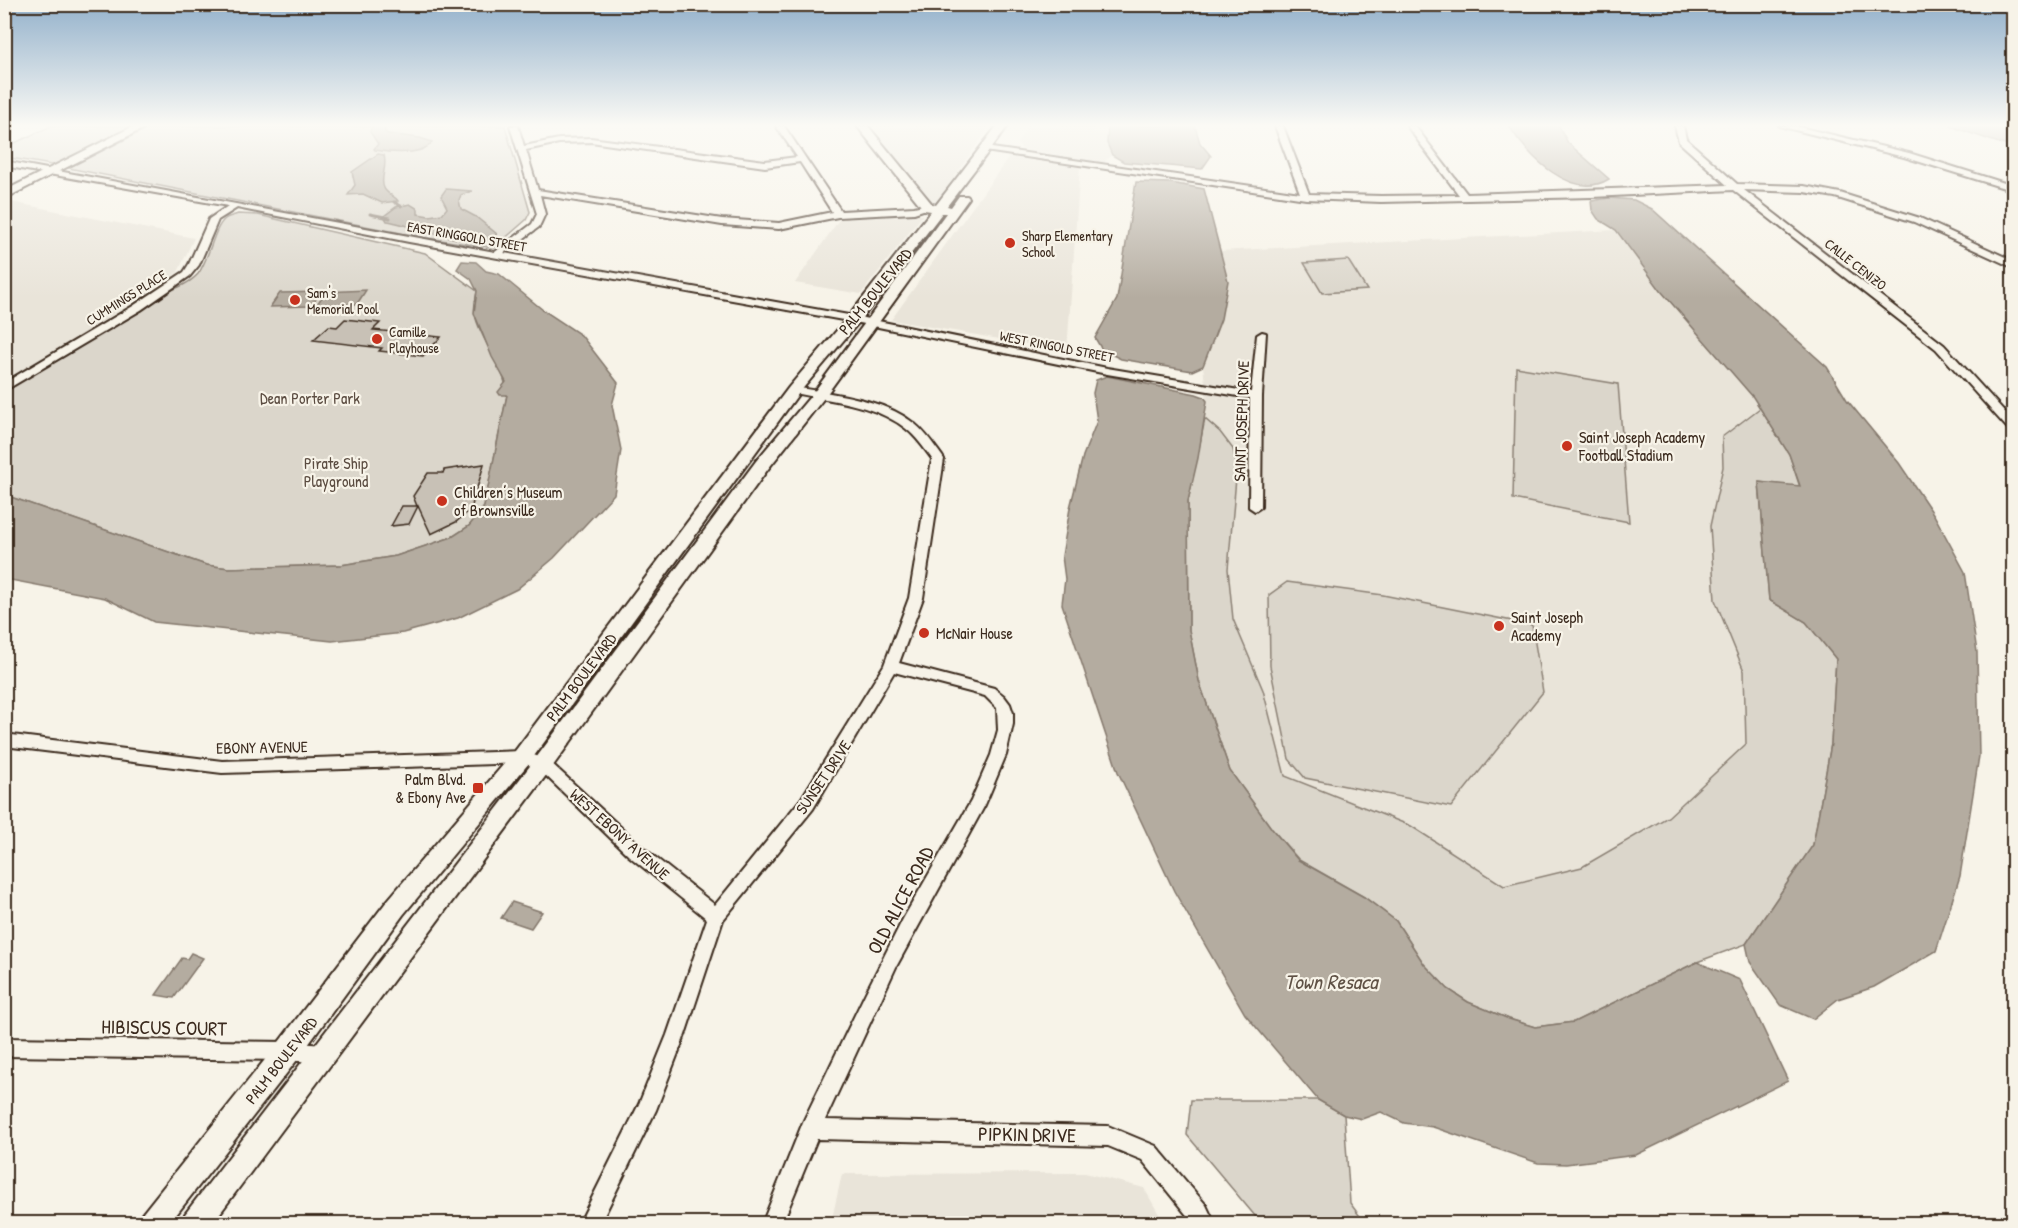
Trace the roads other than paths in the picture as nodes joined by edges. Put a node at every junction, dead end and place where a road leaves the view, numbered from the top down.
1 (29, 183) edge
2 (119, 183) edge
3 (533, 183) edge
4 (818, 183) edge
5 (912, 183) edge
6 (958, 183) edge
7 (971, 183) edge
8 (1221, 183) edge
9 (1301, 183) edge
10 (1454, 183) edge
11 (1731, 183) edge
12 (1995, 183) edge
13 (1735, 187) junction
14 (2013, 189) edge
15 (536, 192) junction
16 (4, 196) edge
17 (1306, 196) junction
18 (1465, 197) junction
19 (236, 205) junction
20 (934, 208) junction
21 (955, 210) junction
22 (838, 214) junction
23 (496, 255) junction
24 (2013, 265) edge
25 (863, 321) junction
26 (1262, 335) dead end
27 (4, 388) edge
28 (794, 390) junction
29 (819, 395) junction
30 (1256, 396) junction
31 (2013, 429) edge
32 (1255, 507) dead end
33 (891, 666) junction
34 (4, 740) edge
35 (522, 757) junction
36 (543, 764) junction
37 (716, 916) junction
38 (4, 1047) edge
39 (288, 1051) junction
40 (323, 1054) junction
41 (810, 1129) junction
42 (152, 1224) edge
43 (195, 1224) edge
44 (589, 1224) edge
45 (772, 1224) edge
46 (1205, 1224) edge

1 - 16 main road
2 - 19 street, EAST RINGGOLD STREET
3 - 15 street
4 - 22 street
5 - 20 main road
6 - 20 main road, PALM BOULEVARD
7 - 21 main road, PALM BOULEVARD
8 - 17 street
9 - 17 street
10 - 18 street
11 - 13 street, CALLE CENIZO
12 - 14 street
13 - 18 street
13 - 24 street
13 - 31 street, CALLE CENIZO
15 - 22 street
15 - 23 street
17 - 18 street
19 - 23 street, EAST RINGGOLD STREET
19 - 27 street, CUMMINGS PLACE
20 - 21 main road
20 - 22 street
20 - 25 main road, PALM BOULEVARD
21 - 25 main road, PALM BOULEVARD
23 - 25 street, EAST RINGGOLD STREET
25 - 28 main road, PALM BOULEVARD
25 - 29 main road, PALM BOULEVARD
25 - 30 street, WEST RINGOLD STREET
26 - 30 street, SAINT JOSEPH DRIVE
28 - 29 street, SUNSET DRIVE
28 - 35 main road, PALM BOULEVARD
29 - 33 street, SUNSET DRIVE
29 - 36 main road, PALM BOULEVARD
30 - 32 street, SAINT JOSEPH DRIVE
33 - 37 street, SUNSET DRIVE
33 - 41 street, OLD ALICE ROAD
34 - 35 street, EBONY AVENUE
35 - 36 street, WEST EBONY AVENUE
35 - 39 main road, PALM BOULEVARD
36 - 37 street, WEST EBONY AVENUE
36 - 40 main road, PALM BOULEVARD
37 - 44 street, SUNSET DRIVE
38 - 39 street, HIBISCUS COURT
39 - 40 street, HIBISCUS COURT
39 - 42 main road, PALM BOULEVARD
40 - 43 main road, PALM BOULEVARD
41 - 45 street, OLD ALICE ROAD
41 - 46 street, PIPKIN DRIVE

